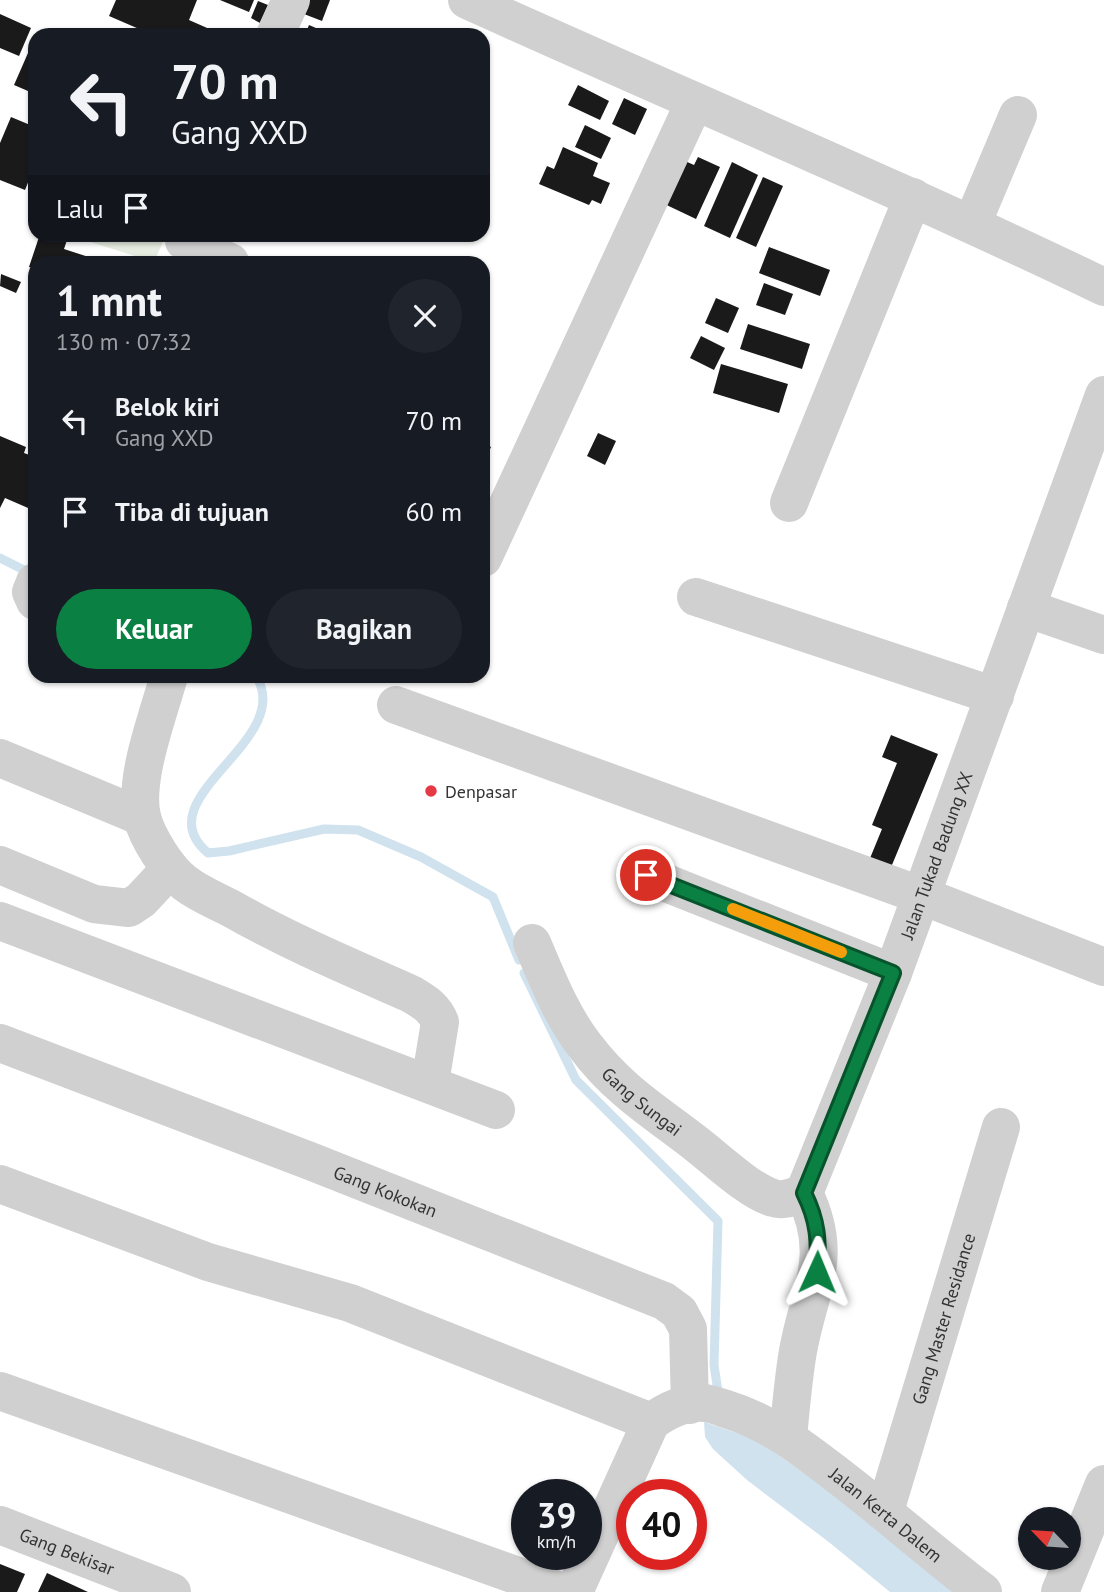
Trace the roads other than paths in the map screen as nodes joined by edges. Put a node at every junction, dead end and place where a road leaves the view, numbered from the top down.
1 (290, 0) edge
2 (467, 0) edge
3 (278, 28) edge
4 (694, 103) junction
5 (1018, 114) dead end
6 (913, 197) junction
7 (972, 224) junction
8 (182, 246) edge
9 (212, 256) edge
10 (1104, 287) edge
11 (1104, 395) edge
12 (1092, 467) edge
13 (789, 503) dead end
14 (490, 543) edge
15 (696, 597) dead end
16 (1026, 608) junction
17 (1104, 635) edge
18 (167, 683) edge
19 (995, 696) junction
20 (396, 705) dead end
21 (0, 758) edge
22 (142, 817) junction
23 (0, 865) edge
24 (170, 869) junction
25 (646, 875) dead end
26 (919, 895) junction
27 (0, 921) edge
28 (532, 943) dead end
29 (1104, 967) edge
30 (893, 973) junction
31 (0, 1043) edge
32 (430, 1083) junction
33 (496, 1110) dead end
34 (1001, 1127) dead end
35 (0, 1184) edge
36 (804, 1193) junction
37 (0, 1391) edge
38 (711, 1407) junction
39 (651, 1422) junction
40 (788, 1437) junction
41 (1104, 1484) edge
42 (885, 1511) junction
43 (0, 1525) edge
44 (172, 1592) edge
45 (563, 1592) edge
46 (574, 1592) edge
47 (984, 1592) edge
48 (1060, 1592) edge

1 - 3 street
2 - 4 street
4 - 6 street
4 - 14 street
5 - 7 street
6 - 7 street
6 - 13 street
7 - 10 street
8 - 9 street
11 - 12 street, Jalan Tukad Badung XX
12 - 16 street, Jalan Tukad Badung XX
15 - 19 street
16 - 17 street
16 - 19 street, Jalan Tukad Badung XX
18 - 22 street
19 - 26 street, Jalan Tukad Badung XX
20 - 26 street
21 - 22 street
22 - 24 street
23 - 24 street
24 - 32 street
25 - 30 street
26 - 29 street
26 - 30 street, Jalan Tukad Badung XX
27 - 32 street
28 - 36 street, Gang Sungai
30 - 36 street, Jalan Tukad Badung XX
31 - 38 street, Gang Kokokan
32 - 33 street
34 - 42 street, Gang Master Residance
35 - 39 street
36 - 40 street
37 - 45 street
38 - 39 street
38 - 40 street, Jalan Kerta Dalem
39 - 46 street
40 - 42 street, Jalan Kerta Dalem
41 - 48 street
42 - 47 street, Jalan Kerta Dalem
43 - 44 street, Gang Bekisar

